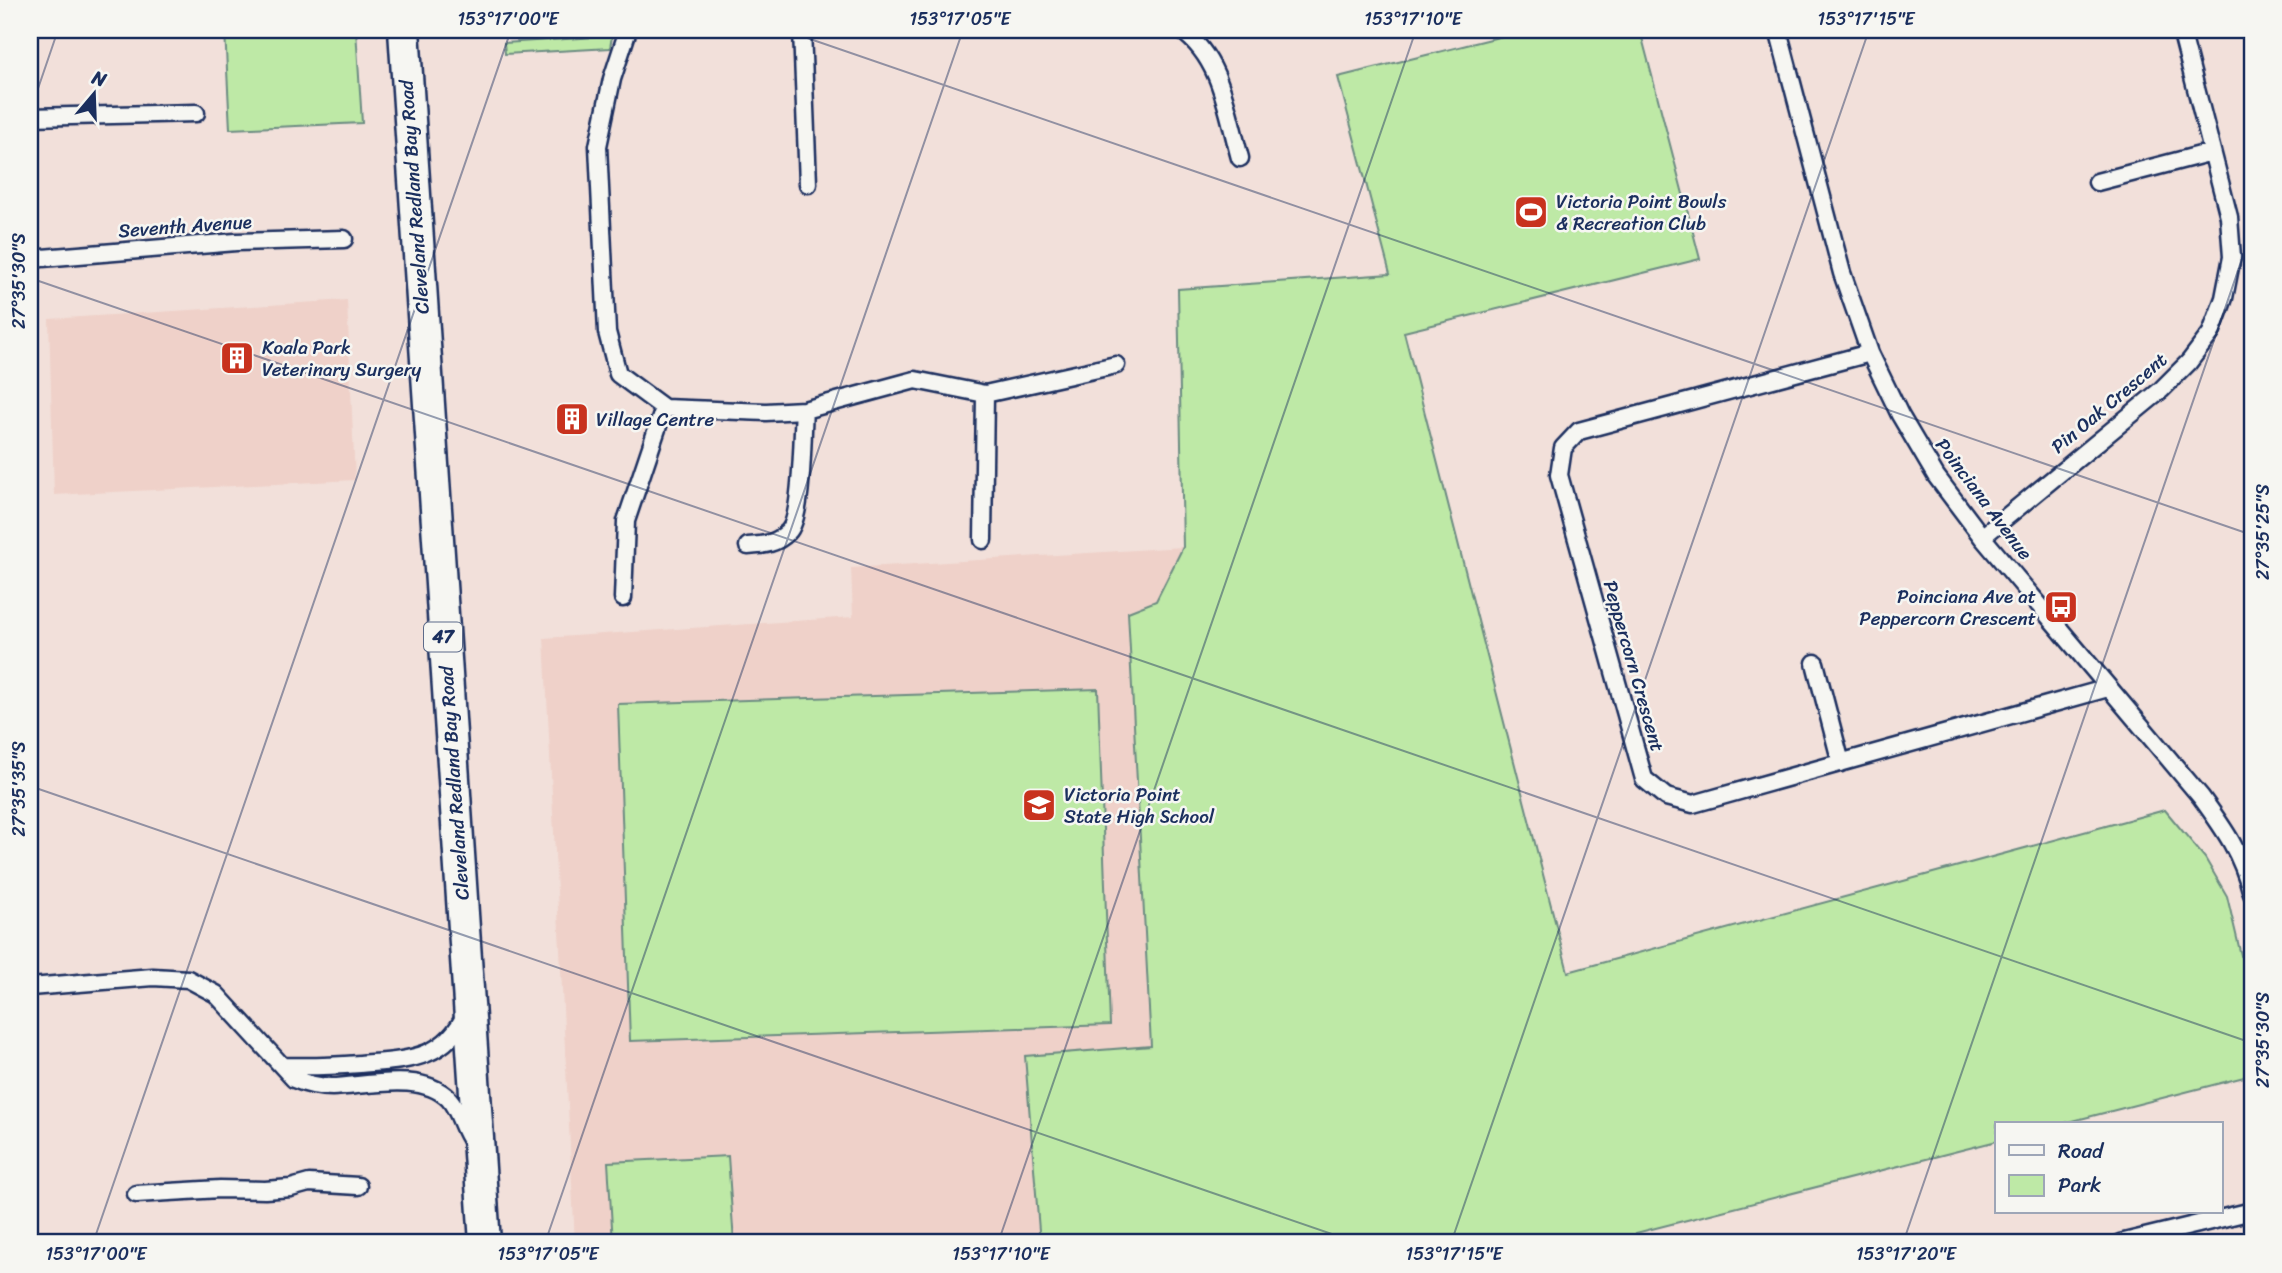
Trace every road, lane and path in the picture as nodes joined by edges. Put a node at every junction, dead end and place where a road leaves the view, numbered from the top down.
1 (404, 30) edge
2 (628, 30) edge
3 (802, 30) edge
4 (1181, 30) edge
5 (1780, 30) edge
6 (2181, 30) edge
7 (196, 113) dead end
8 (30, 117) edge
9 (2212, 152) junction
10 (1240, 158) dead end
11 (2097, 182) dead end
12 (808, 184) dead end
13 (344, 239) dead end
14 (30, 259) edge
15 (1870, 353) junction
16 (1116, 365) dead end
17 (985, 394) junction
18 (664, 408) junction
19 (804, 410) junction
20 (1982, 537) junction
21 (983, 540) dead end
22 (748, 546) dead end
23 (623, 598) dead end
24 (1815, 663) dead end
25 (2108, 688) junction
26 (1841, 763) junction
27 (2246, 855) edge
28 (2252, 894) edge
29 (30, 987) edge
30 (470, 1003) junction
31 (283, 1066) junction
32 (480, 1153) junction
33 (358, 1186) dead end
34 (136, 1194) dead end
35 (2252, 1211) edge
36 (485, 1243) edge
37 (2120, 1243) edge

1 - 30 highway, Cleveland Redland Bay Road / 47
2 - 18 street
3 - 12 street
4 - 10 street
5 - 15 street, Poinciana Avenue
6 - 9 street, Pin Oak Crescent
7 - 8 street
9 - 11 street
9 - 20 street, Pin Oak Crescent
13 - 14 street, Seventh Avenue
15 - 20 street, Poinciana Avenue
15 - 26 street, Peppercorn Crescent
16 - 17 street
17 - 19 street
17 - 21 street
18 - 19 street
18 - 23 street
19 - 22 street
20 - 25 street, Poinciana Avenue
24 - 26 street
25 - 26 street, Peppercorn Crescent
25 - 27 street, Poinciana Avenue
27 - 28 street, Poinciana Avenue
29 - 31 street
30 - 31 street
30 - 32 highway, Cleveland Redland Bay Road / 47
31 - 32 street
32 - 36 highway, Cleveland Redland Bay Road / 47
33 - 34 street
35 - 37 street

